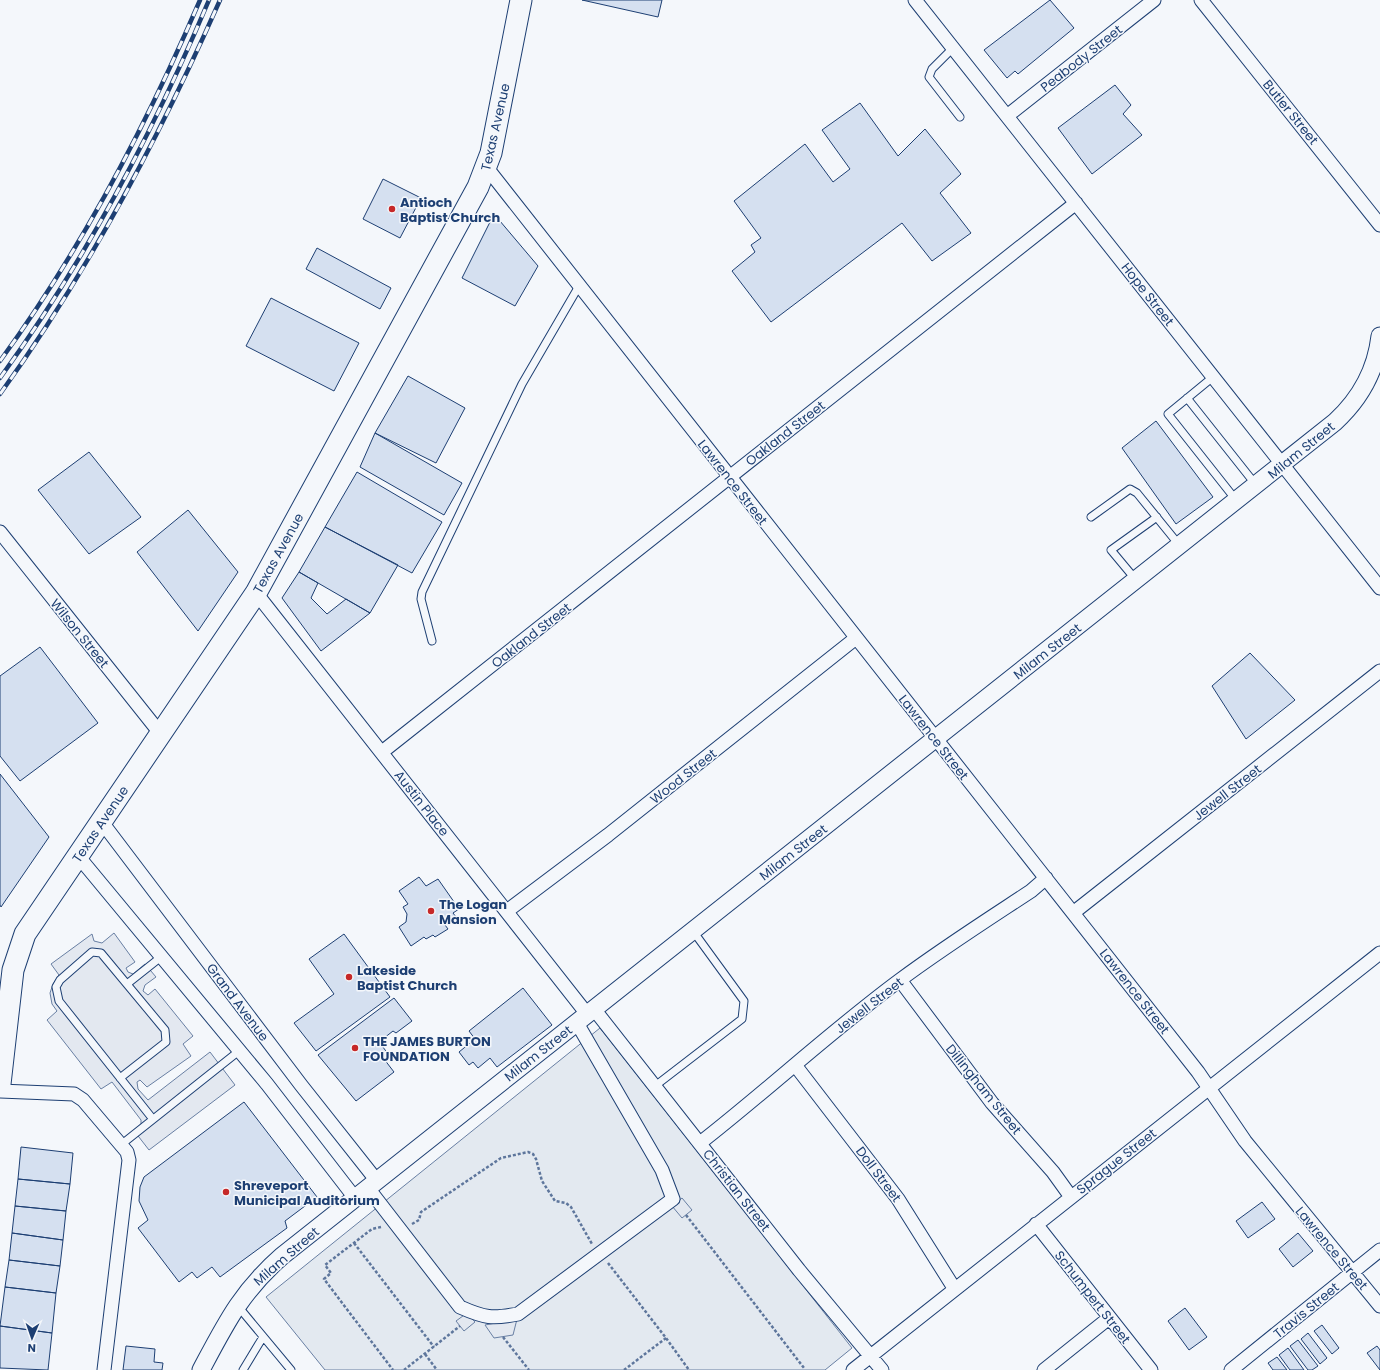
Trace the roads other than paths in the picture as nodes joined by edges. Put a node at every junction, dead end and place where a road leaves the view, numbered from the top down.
1 (521, 0) edge
2 (915, 0) edge
3 (1154, 0) edge
4 (1201, 0) edge
5 (953, 48) junction
6 (1007, 116) junction
7 (960, 117) dead end
8 (487, 168) junction
9 (1076, 203) junction
10 (1380, 225) edge
11 (580, 286) junction
12 (1380, 336) edge
13 (1213, 377) junction
14 (1187, 398) junction
15 (1283, 465) junction
16 (729, 477) junction
17 (1256, 486) junction
18 (1236, 501) junction
19 (1091, 517) dead end
20 (1157, 517) junction
21 (0, 532) edge
22 (1180, 546) junction
23 (1136, 581) junction
24 (1380, 588) edge
25 (256, 593) junction
26 (856, 638) junction
27 (432, 641) dead end
28 (1380, 671) edge
29 (160, 734) junction
30 (936, 738) junction
31 (382, 752) junction
32 (101, 822) junction
33 (78, 856) junction
34 (1046, 878) junction
35 (507, 911) junction
36 (1073, 913) junction
37 (693, 932) junction
38 (1380, 953) edge
39 (161, 957) junction
40 (6, 974) edge
41 (900, 980) junction
42 (127, 984) junction
43 (586, 1015) junction
44 (239, 1051) junction
45 (795, 1065) junction
46 (120, 1078) junction
47 (0, 1084) edge
48 (655, 1086) junction
49 (1208, 1088) junction
50 (0, 1091) edge
51 (152, 1118) junction
52 (700, 1143) junction
53 (122, 1144) junction
54 (367, 1189) junction
55 (1071, 1196) junction
56 (1036, 1224) junction
57 (1380, 1250) edge
58 (1353, 1273) junction
59 (954, 1288) junction
60 (237, 1305) junction
61 (1380, 1306) edge
62 (1109, 1318) junction
63 (263, 1337) junction
64 (870, 1356) junction
65 (104, 1370) edge
66 (201, 1370) edge
67 (243, 1370) edge
68 (291, 1370) edge
69 (853, 1370) edge
70 (882, 1370) edge
71 (1044, 1370) edge
72 (1151, 1370) edge
73 (1231, 1370) edge

1 - 8 main road, Texas Avenue
2 - 5 street, Hope Street
3 - 6 street, Peabody Street
4 - 10 street, Butler Street
5 - 6 street, Hope Street
5 - 7 lane
6 - 9 street, Hope Street
8 - 11 street, Lawrence Street
8 - 25 main road, Texas Avenue
9 - 13 street, Hope Street
9 - 16 street, Oakland Street
11 - 16 street, Lawrence Street
11 - 27 lane
12 - 15 street, Milam Street
13 - 14 lane
13 - 15 street, Hope Street
14 - 17 lane
14 - 18 lane
15 - 17 street, Milam Street
15 - 24 street, Hope Street
16 - 26 street, Lawrence Street
16 - 31 street, Oakland Street
17 - 18 street, Milam Street
18 - 22 street, Milam Street
19 - 20 lane
20 - 22 lane
20 - 23 lane
21 - 29 street, Wilson Street
22 - 23 street, Milam Street
23 - 30 street, Milam Street
25 - 29 main road, Texas Avenue
25 - 31 street, Austin Place
26 - 30 street, Lawrence Street
26 - 35 street, Wood Street
28 - 36 street, Jewell Street
29 - 32 main road, Texas Avenue
30 - 34 street, Lawrence Street
30 - 37 street, Milam Street
31 - 35 street, Austin Place
32 - 33 main road, Texas Avenue
32 - 54 street, Grand Avenue
33 - 39 street
33 - 40 main road, Texas Avenue
34 - 36 street, Lawrence Street
34 - 41 street, Jewell Street
35 - 43 street, Austin Place
36 - 49 street, Lawrence Street
37 - 43 street, Milam Street
37 - 48 lane
38 - 49 street, Sprague Street
39 - 42 lane
39 - 44 street
40 - 47 main road, Texas Avenue
41 - 45 street, Jewell Street
41 - 55 street, Dillingham Street
42 - 46 lane
42 - 46 lane
43 - 48 street, Christian Street
43 - 54 street, Milam Street
43 - 54 street
44 - 51 lane
44 - 54 street
45 - 52 street, Jewell Street
45 - 59 street, Doll Street
46 - 51 lane
48 - 52 street, Christian Street
49 - 55 street, Sprague Street
49 - 58 street, Lawrence Street
50 - 53 street
51 - 53 lane
52 - 64 street, Christian Street
53 - 65 street
54 - 60 street, Milam Street
55 - 56 street, Sprague Street
56 - 59 street, Sprague Street
56 - 62 street, Schumpert Street
57 - 58 street, Travis Street
58 - 61 street, Lawrence Street
58 - 73 street, Travis Street
59 - 64 street, Sprague Street
60 - 63 lane
60 - 66 street, Milam Street
62 - 71 street
62 - 72 street, Schumpert Street
63 - 67 lane
63 - 68 lane
64 - 69 street, Sprague Street
64 - 70 street, Christian Street

